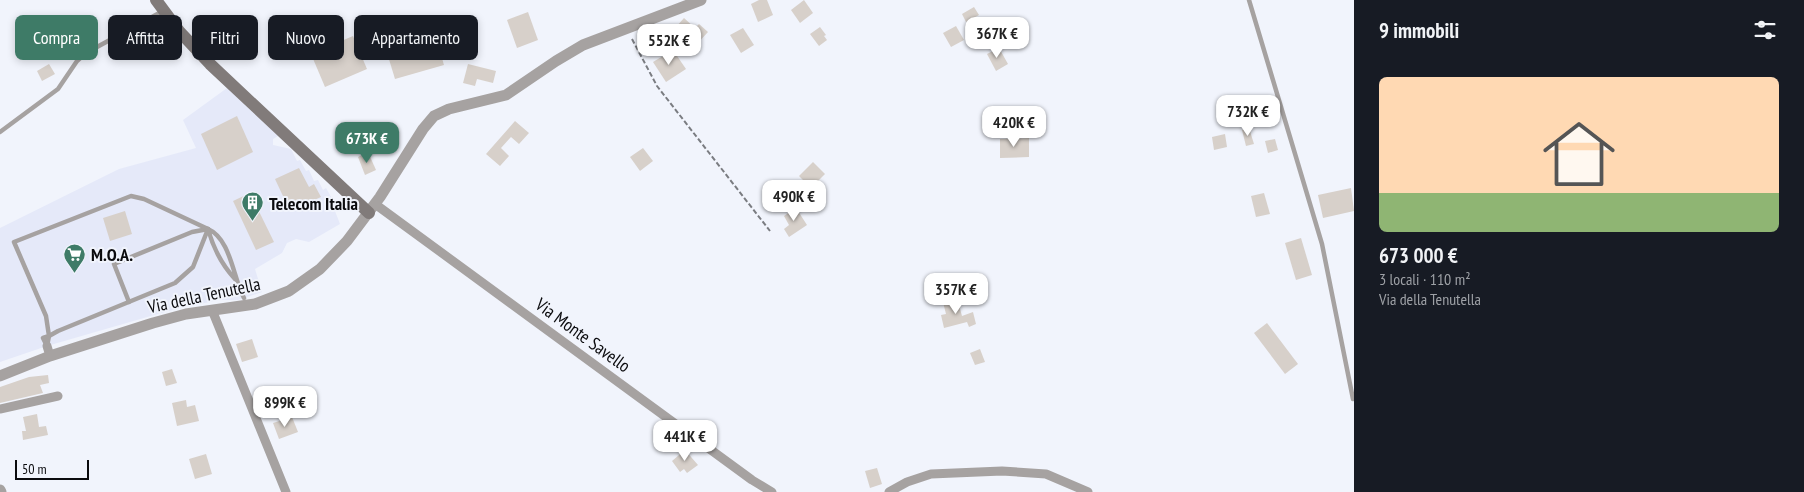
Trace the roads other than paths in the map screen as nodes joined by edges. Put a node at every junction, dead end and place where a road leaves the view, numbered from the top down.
1 (156, 0) edge
2 (701, 0) edge
3 (1249, 0) edge
4 (164, 11) junction
5 (0, 132) edge
6 (372, 209) junction
7 (208, 228) junction
8 (235, 279) junction
9 (129, 302) junction
10 (246, 302) junction
11 (212, 310) junction
12 (49, 336) junction
13 (49, 351) junction
14 (0, 376) edge
15 (58, 396) dead end
16 (1353, 399) edge
17 (0, 410) edge
18 (286, 492) edge
19 (772, 492) edge
20 (889, 492) edge
21 (1088, 492) edge

1 - 4 main road
2 - 6 street, Via della Tenutella
3 - 16 lane
4 - 5 lane
4 - 6 main road
6 - 10 street, Via della Tenutella
6 - 19 street, Via Monte Savello
7 - 8 lane
7 - 8 lane
7 - 9 lane
7 - 9 lane
7 - 12 lane
8 - 10 lane
9 - 12 lane
10 - 11 street, Via della Tenutella
11 - 13 street, Via della Tenutella
11 - 18 street
12 - 13 lane
13 - 14 street, Via della Tenutella
15 - 17 street
20 - 21 street

